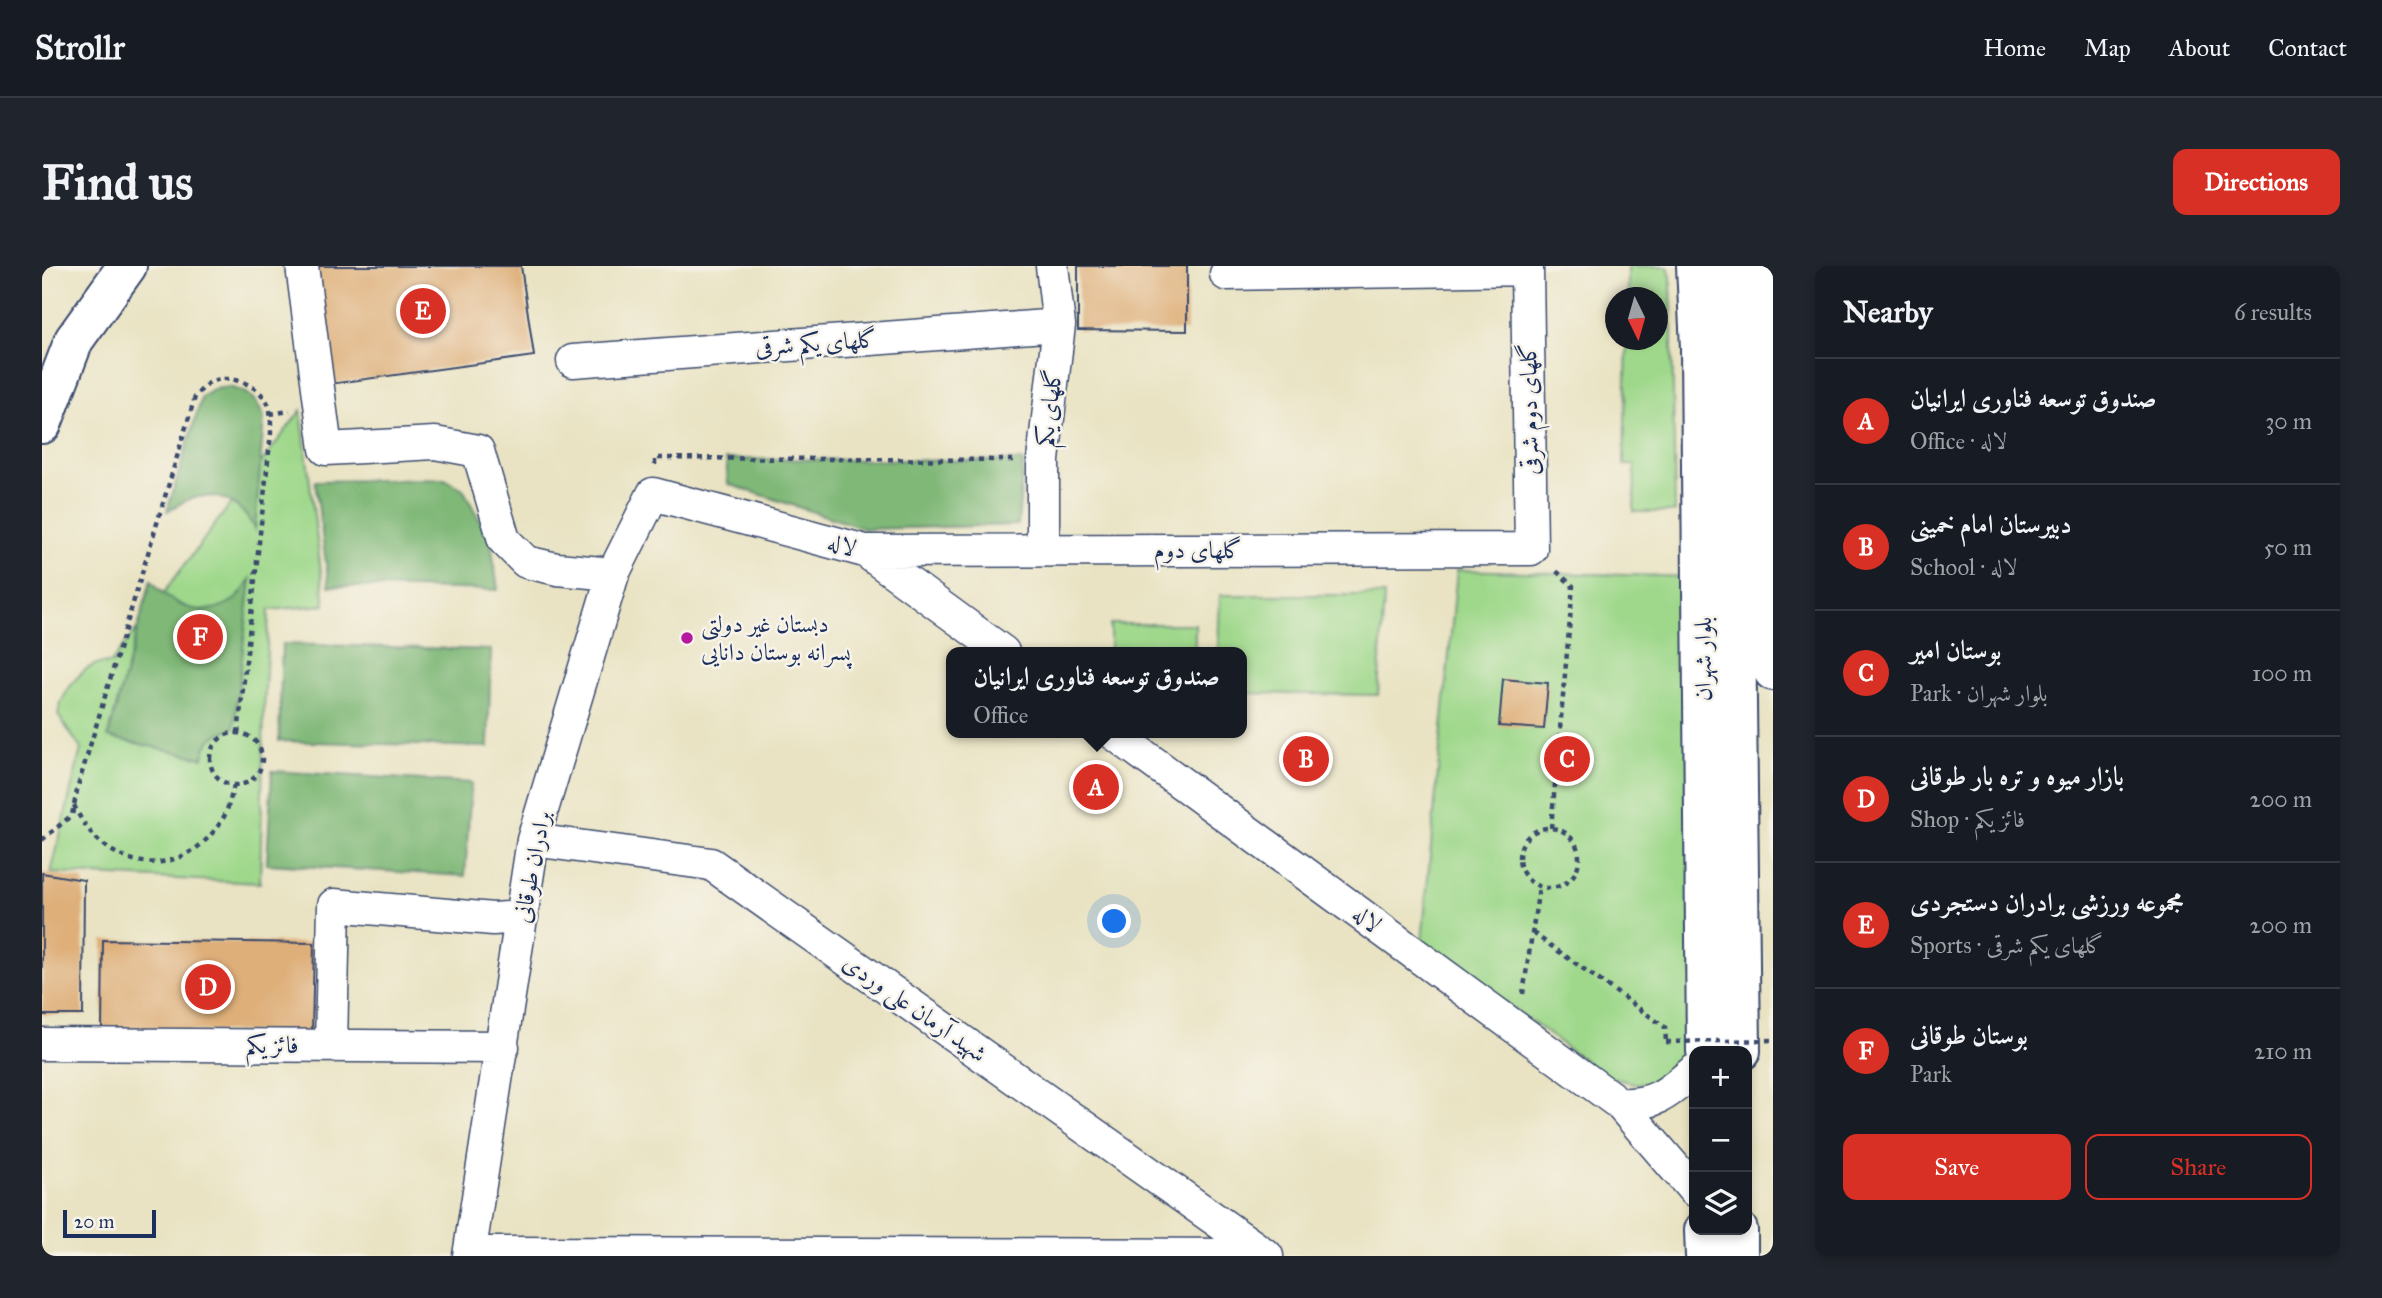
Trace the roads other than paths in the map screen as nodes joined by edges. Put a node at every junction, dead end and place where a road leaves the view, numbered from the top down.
1 (127, 266) edge
2 (302, 266) edge
3 (1052, 266) edge
4 (1696, 266) edge
5 (1731, 266) edge
6 (1767, 266) edge
7 (1226, 274) dead end
8 (1059, 325) junction
9 (573, 361) dead end
10 (42, 424) edge
11 (653, 494) joint
12 (1531, 549) joint
13 (1043, 550) junction
14 (865, 551) junction
15 (613, 574) junction
16 (996, 647) edge
17 (1773, 671) edge
18 (1120, 738) edge
19 (533, 840) junction
20 (522, 917) junction
21 (42, 1044) edge
22 (331, 1046) junction
23 (1706, 1046) edge
24 (1741, 1046) edge
25 (503, 1047) junction
26 (1689, 1075) edge
27 (1620, 1104) junction
28 (1689, 1184) edge
29 (1704, 1235) edge
30 (1738, 1235) edge
31 (470, 1254) edge
32 (1266, 1255) edge
33 (1705, 1256) edge
34 (1738, 1256) edge

1 - 10 main road
2 - 15 street
3 - 8 street, گلهای یکم
4 - 23 main road, بلوار شهران
5 - 24 main road, بلوار شهران
6 - 17 main road
7 - 12 street, گلهای دوم شرقی
8 - 9 street, گلهای یکم شرقی
8 - 13 street, گلهای یکم
11 - 14 street, لاله
11 - 15 street, برادران طوقانی
12 - 13 street, گلهای دوم
13 - 14 street, گلهای دوم
14 - 16 street, لاله
15 - 19 street, برادران طوقانی
18 - 27 street, لاله
19 - 20 street, برادران طوقانی
19 - 32 street, شهید آرمان علی وردی
20 - 22 street
20 - 25 street, برادران طوقانی
21 - 22 street, فائز یکم
22 - 25 street, فائز یکم
25 - 31 street, برادران طوقانی
26 - 27 street
27 - 28 street, لاله
29 - 33 main road
30 - 34 main road
31 - 32 street

